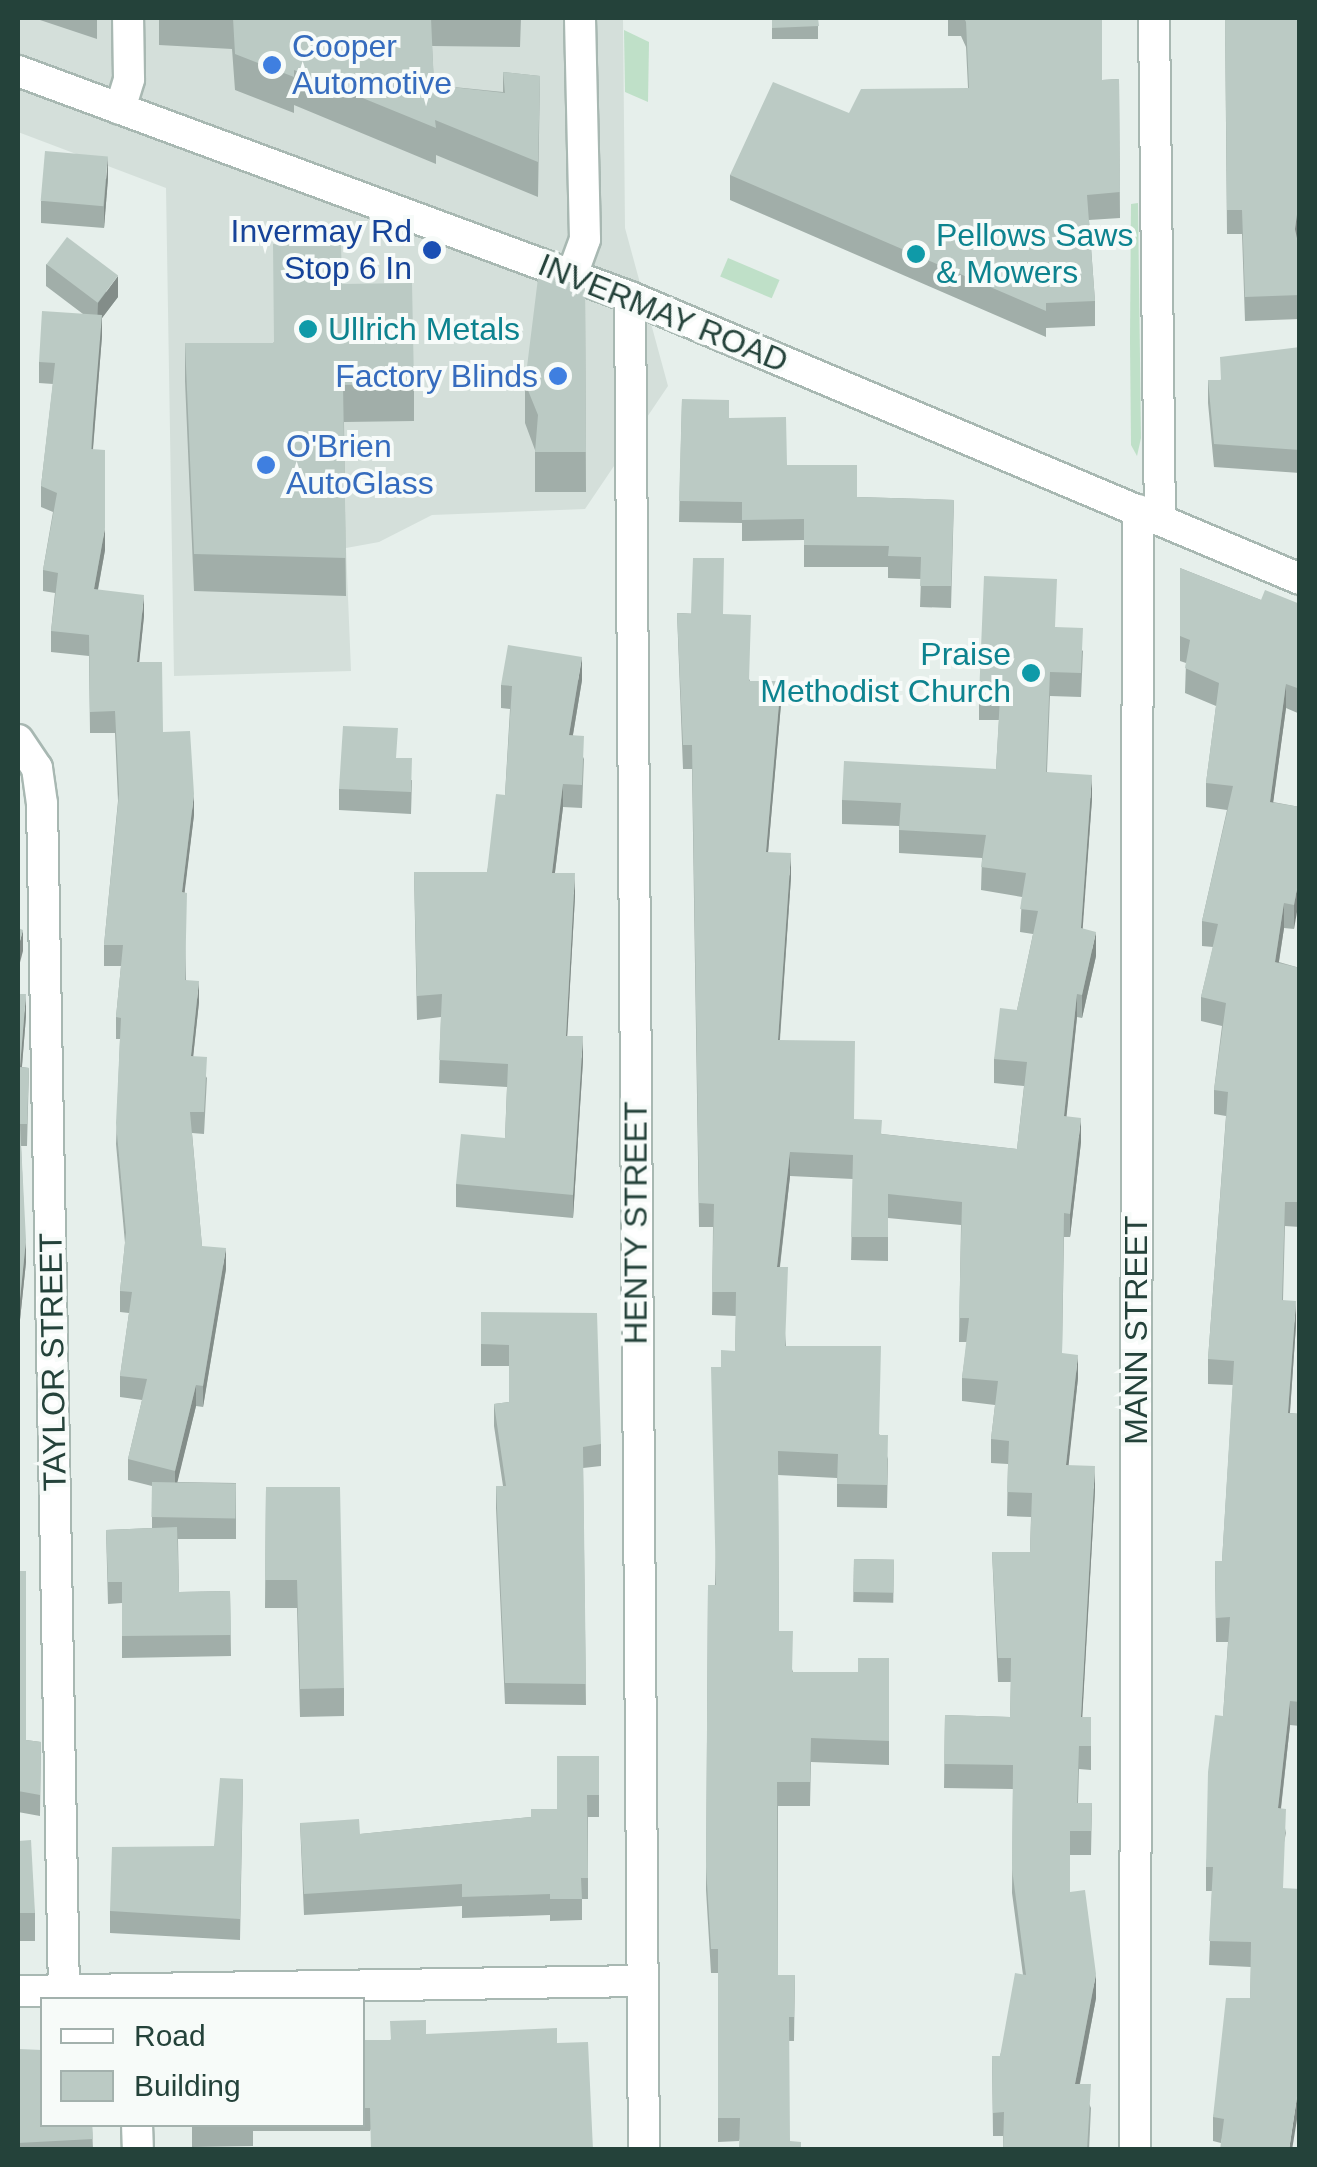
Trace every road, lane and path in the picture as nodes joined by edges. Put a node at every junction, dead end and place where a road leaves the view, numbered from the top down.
1 (128, 18) edge
2 (580, 18) edge
3 (1154, 18) edge
4 (18, 72) edge
5 (120, 109) junction
6 (572, 274) junction
7 (630, 298) junction
8 (1149, 515) junction
9 (1300, 579) edge
10 (18, 740) edge
11 (642, 1981) junction
12 (64, 1990) junction
13 (18, 1991) edge
14 (134, 1994) edge
15 (644, 2150) edge
16 (1135, 2150) edge

1 - 5 street
2 - 6 street
3 - 8 street, MANN STREET
4 - 5 street, INVERMAY ROAD
5 - 6 street, INVERMAY ROAD
6 - 7 street, INVERMAY ROAD
7 - 8 street, INVERMAY ROAD
7 - 11 street, HENTY STREET
8 - 9 street, INVERMAY ROAD
8 - 16 street, MANN STREET
10 - 12 street, TAYLOR STREET
11 - 14 street
11 - 15 street, HENTY STREET
12 - 13 street
12 - 14 street

